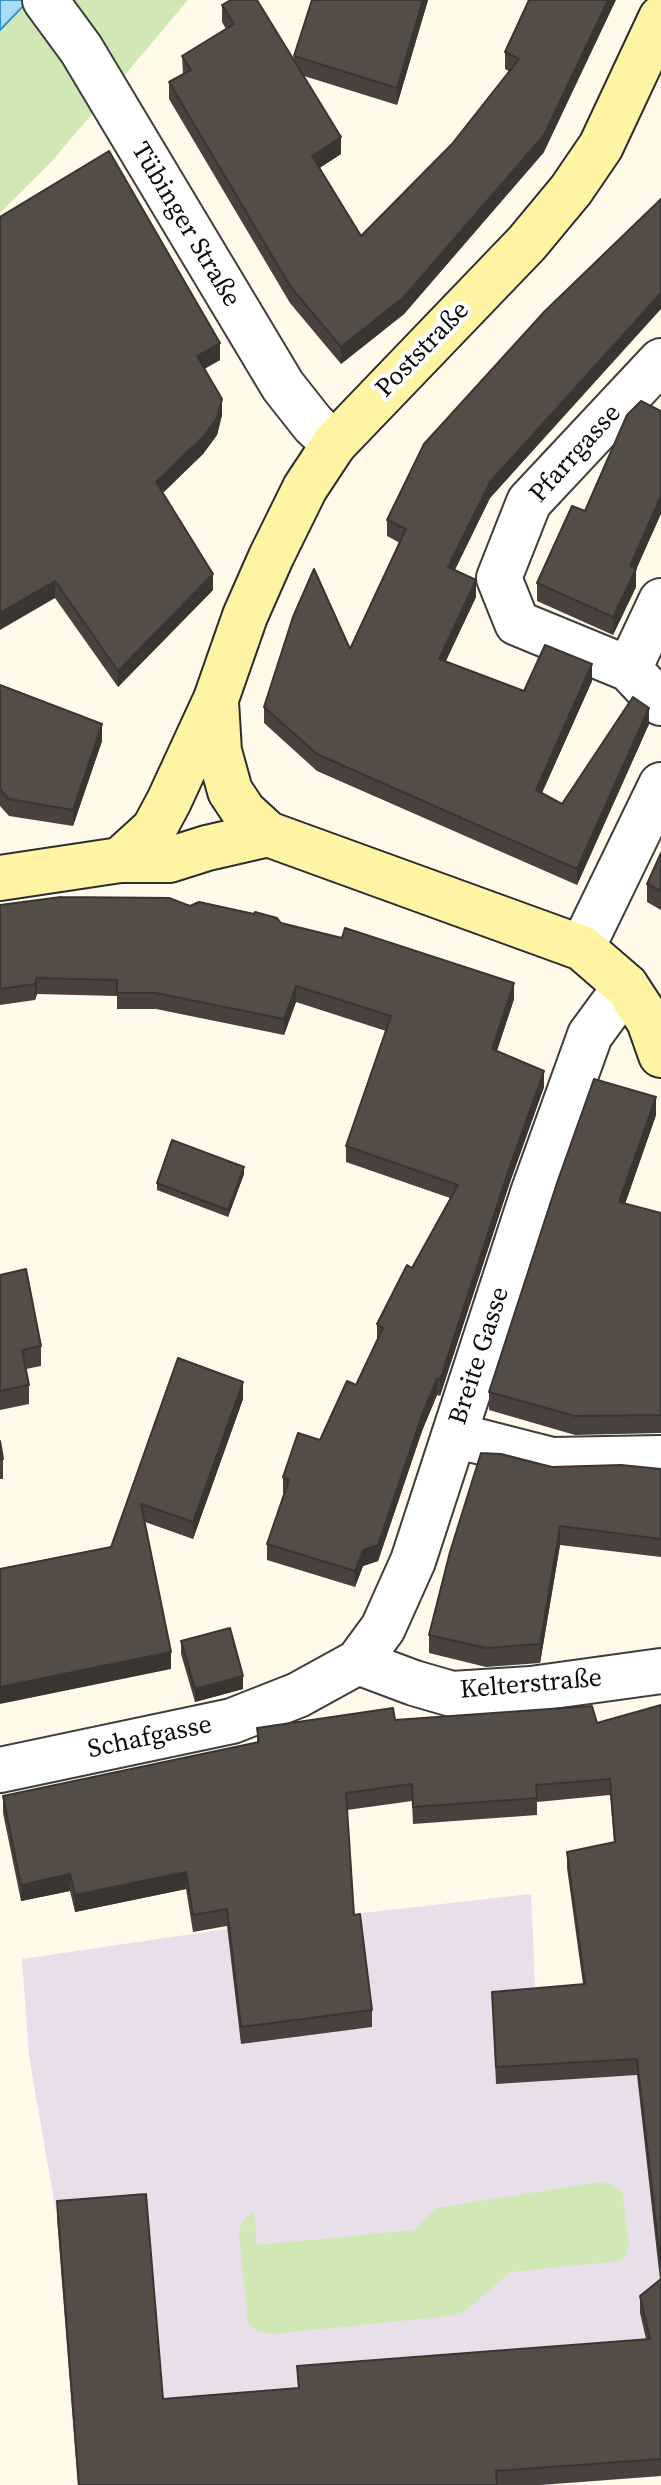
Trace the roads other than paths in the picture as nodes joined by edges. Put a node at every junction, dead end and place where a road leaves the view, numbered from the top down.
1 (45, 0) edge
2 (661, 18) edge
3 (661, 361) edge
4 (334, 444) junction
5 (661, 601) edge
6 (629, 669) junction
7 (216, 699) junction
8 (661, 703) edge
9 (661, 785) edge
10 (268, 834) junction
11 (120, 860) junction
12 (0, 878) edge
13 (582, 948) junction
14 (626, 986) junction
15 (661, 1055) edge
16 (454, 1435) junction
17 (661, 1458) edge
18 (358, 1662) junction
19 (661, 1671) edge
20 (298, 1695) joint
21 (0, 1770) edge

1 - 4 street, Tübinger Straße
2 - 4 main road, Poststraße
3 - 6 street, Pfarrgasse
4 - 7 main road, Poststraße
5 - 6 street
6 - 8 street, Pfarrgasse
7 - 10 main road, Poststraße
7 - 11 main road, Poststraße
9 - 13 street
10 - 11 main road
10 - 13 main road, Poststraße
11 - 12 main road
13 - 14 main road, Poststraße
14 - 15 main road, Poststraße
14 - 16 street, Breite Gasse
16 - 17 street
16 - 18 street, Breite Gasse
18 - 19 street, Kelterstraße
18 - 20 street, Breite Gasse
20 - 21 street, Schafgasse

